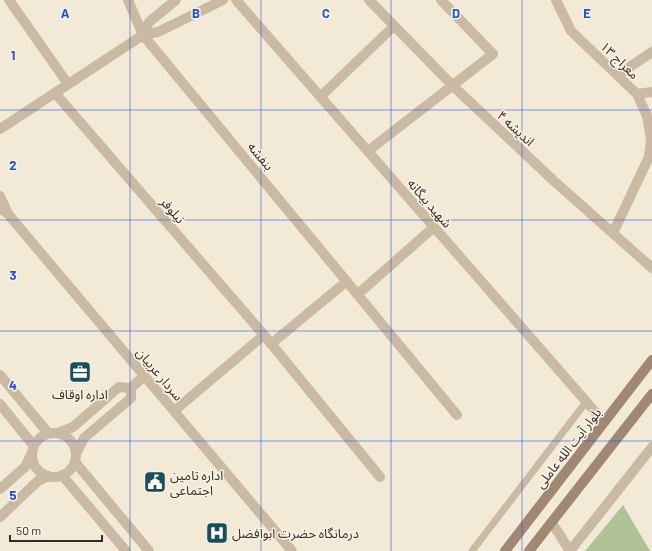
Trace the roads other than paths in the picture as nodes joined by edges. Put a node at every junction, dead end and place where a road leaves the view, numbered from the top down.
1 (9, 0) edge
2 (128, 0) edge
3 (176, 0) edge
4 (223, 0) edge
5 (236, 0) edge
6 (369, 0) edge
7 (441, 0) edge
8 (556, 0) edge
9 (394, 26) junction
10 (144, 35) junction
11 (652, 52) edge
12 (618, 75) junction
13 (68, 84) junction
14 (453, 86) junction
15 (55, 92) junction
16 (652, 92) edge
17 (637, 94) junction
18 (320, 97) junction
19 (0, 129) edge
20 (652, 140) edge
21 (368, 151) junction
22 (0, 196) edge
23 (4, 211) edge
24 (434, 228) junction
25 (613, 233) junction
26 (652, 268) edge
27 (347, 281) junction
28 (358, 294) junction
29 (264, 335) junction
30 (271, 344) junction
31 (652, 360) edge
32 (0, 376) edge
33 (144, 376) junction
34 (131, 388) junction
35 (652, 394) edge
36 (586, 402) junction
37 (0, 404) edge
38 (174, 411) junction
39 (457, 415) dead end
40 (604, 422) junction
41 (53, 433) junction
42 (652, 447) edge
43 (32, 450) junction
44 (75, 458) junction
45 (62, 475) junction
46 (49, 476) junction
47 (380, 477) dead end
48 (0, 489) edge
49 (0, 517) edge
50 (552, 523) junction
51 (126, 551) edge
52 (149, 551) edge
53 (292, 551) edge
54 (472, 551) edge
55 (505, 551) edge
56 (530, 551) edge
57 (570, 551) edge

1 - 13 street
2 - 10 street, بنفشه
3 - 10 street
4 - 10 street
5 - 18 street, شهید بیگانه
6 - 9 street, اندیشه ۴
7 - 14 street
8 - 12 street, معراج ۱۳
9 - 14 street, اندیشه ۴
9 - 18 street
10 - 13 street
10 - 27 street, بنفشه
11 - 12 street
12 - 17 street, معراج ۱۳
13 - 15 street
14 - 21 street
14 - 25 street, اندیشه ۴
15 - 19 street
15 - 29 street, نیلوفر
16 - 17 street
17 - 20 street, معراج ۱۳
18 - 21 street, شهید بیگانه
20 - 25 street, معراج ۱۳
21 - 24 street, شهید بیگانه
22 - 23 street, سردار عربیان
23 - 33 street, سردار عربیان
24 - 28 street
24 - 36 street, شهید بیگانه
25 - 26 street, اندیشه ۴
27 - 28 street, بنفشه
27 - 30 street
28 - 39 street, بنفشه
29 - 30 street, نیلوفر
29 - 38 street
30 - 47 street, نیلوفر
31 - 40 main road, بلوار آیت‌ الله عاملی
32 - 41 street
33 - 34 street
33 - 38 street, سردار عربیان
34 - 41 street
34 - 44 street
35 - 50 main road
36 - 40 street, شهید بیگانه
36 - 54 lane
37 - 43 street
38 - 53 street, سردار عربیان
40 - 55 main road, بلوار آیت‌ الله عاملی
41 - 43 street
41 - 44 street
42 - 57 street
43 - 46 street
43 - 48 street
44 - 45 street
44 - 52 street
45 - 46 street
45 - 51 street
46 - 49 street
50 - 56 main road
50 - 57 street

